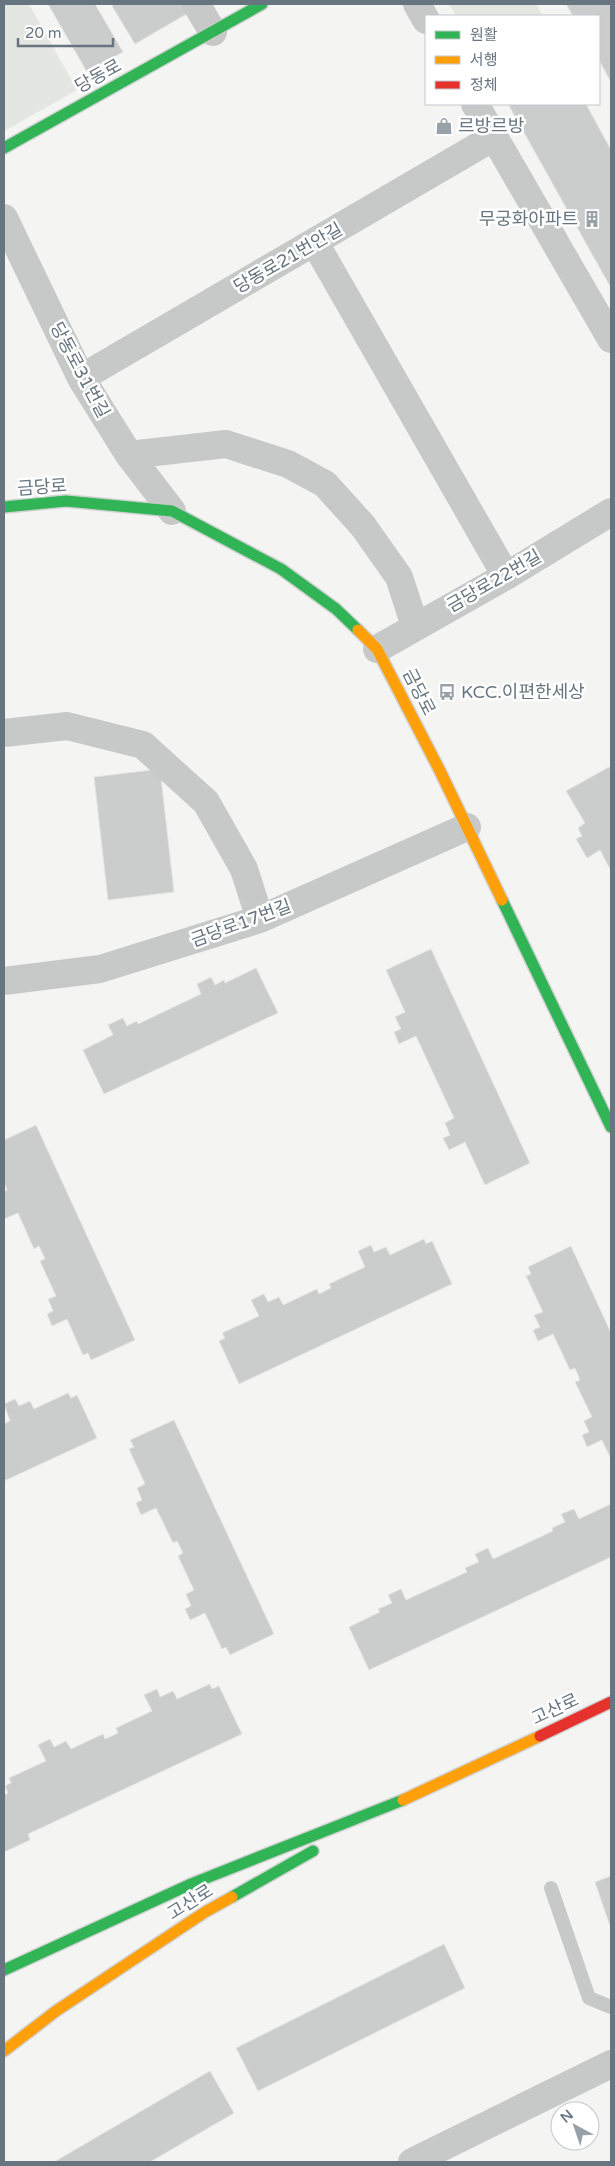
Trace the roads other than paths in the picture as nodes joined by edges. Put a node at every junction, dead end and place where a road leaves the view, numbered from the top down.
1 (196, 4) edge
2 (262, 4) edge
3 (417, 4) edge
4 (425, 18) edge
5 (213, 32) junction
6 (476, 105) edge
7 (494, 137) junction
8 (4, 148) edge
9 (4, 218) edge
10 (315, 243) junction
11 (611, 339) edge
12 (81, 378) junction
13 (129, 455) junction
14 (4, 508) edge
15 (172, 512) junction
16 (611, 512) edge
17 (506, 576) junction
18 (415, 626) junction
19 (377, 649) junction
20 (4, 733) edge
21 (467, 827) junction
22 (260, 919) junction
23 (4, 981) edge
24 (611, 1127) edge
25 (611, 1702) edge
26 (406, 1799) junction
27 (551, 1888) dead end
28 (4, 1970) edge
29 (611, 2007) edge
30 (4, 2051) edge
31 (611, 2064) edge
32 (412, 2162) edge

1 - 5 street
2 - 5 street, 당동로
3 - 4 street
5 - 8 street, 당동로
6 - 7 street
7 - 10 street, 당동로21번안길
7 - 11 street
9 - 12 street, 당동로31번길
10 - 12 street, 당동로21번안길
10 - 17 street
12 - 13 street, 당동로31번길
13 - 15 street, 당동로31번길
13 - 18 street
14 - 15 street, 금당로
15 - 19 street, 금당로
16 - 17 street, 금당로22번길
17 - 18 street, 금당로22번길
18 - 19 street, 금당로22번길
19 - 21 street, 금당로
20 - 22 street
21 - 22 street, 금당로17번길
21 - 24 street, 금당로
22 - 23 street, 금당로17번길
25 - 26 street, 고산로
26 - 28 street, 고산로
26 - 30 street, 고산로
27 - 29 lane
31 - 32 street

